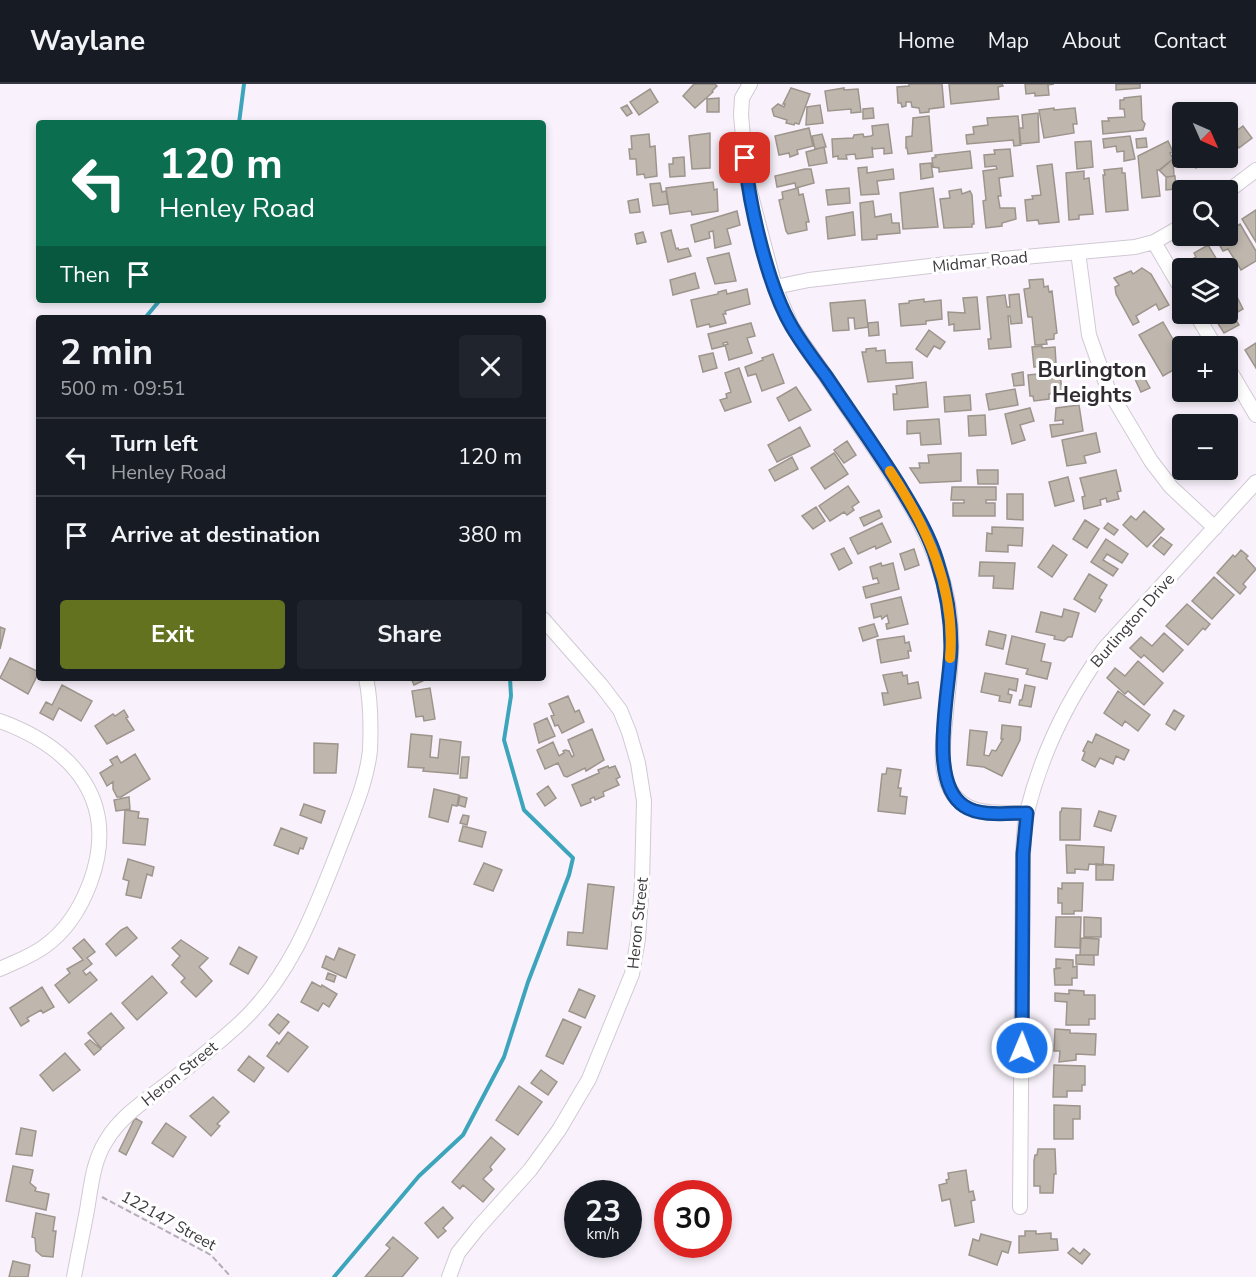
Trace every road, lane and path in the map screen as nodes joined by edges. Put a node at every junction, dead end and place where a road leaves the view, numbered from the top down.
1 (750, 84) edge
2 (1256, 170) edge
3 (1238, 184) edge
4 (1172, 232) edge
5 (1154, 242) junction
6 (1078, 252) junction
7 (1172, 273) edge
8 (775, 287) junction
9 (1238, 385) edge
10 (1256, 415) edge
11 (1256, 482) edge
12 (1215, 528) junction
13 (546, 622) edge
14 (366, 681) edge
15 (0, 720) edge
16 (1027, 813) junction
17 (0, 969) edge
18 (90, 1191) junction
19 (1020, 1207) dead end
20 (74, 1277) edge
21 (231, 1277) edge
22 (448, 1277) edge

1 - 8 street
2 - 3 street
4 - 5 street, Midmar Road
5 - 6 street, Midmar Road
5 - 7 street
6 - 8 street, Midmar Road
6 - 12 street
8 - 16 street
9 - 10 street
11 - 12 street, Burlington Drive
12 - 16 street, Burlington Drive
13 - 22 street, Heron Street
14 - 18 street, Heron Street
15 - 17 street
16 - 19 street, Burlington Drive
18 - 20 street, Heron Street
18 - 21 path, 122147 Street

